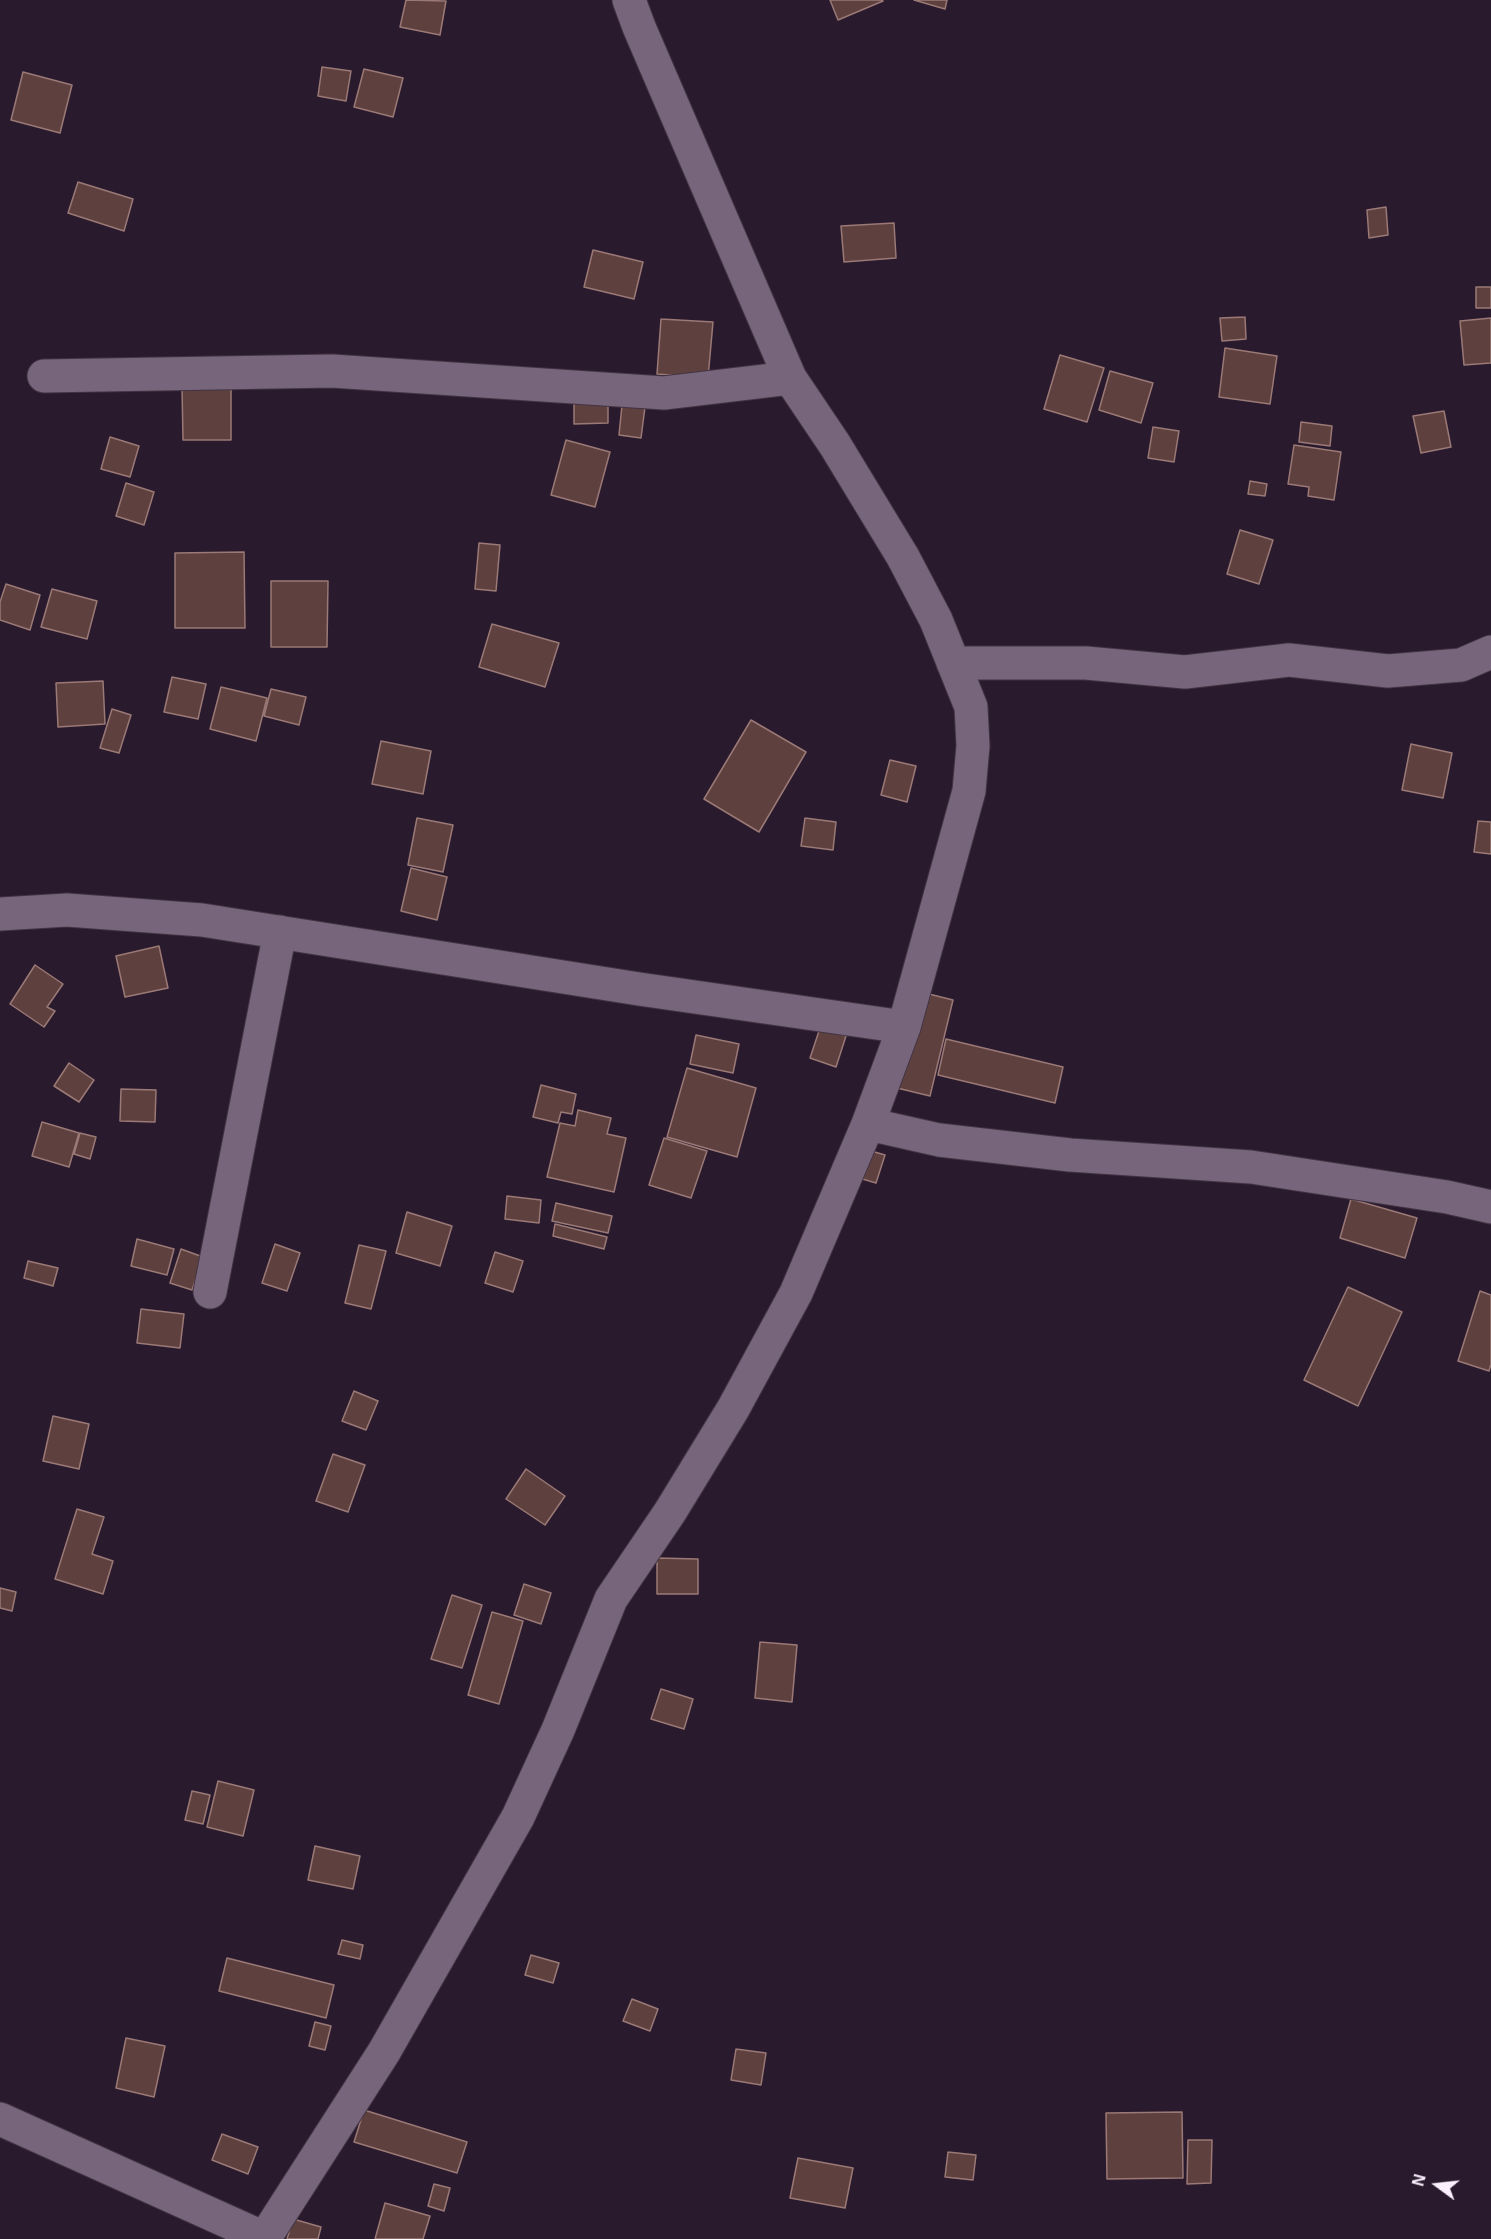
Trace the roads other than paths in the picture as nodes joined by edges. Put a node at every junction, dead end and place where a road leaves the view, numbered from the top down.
1 (629, 0) edge
2 (44, 376) dead end
3 (790, 378) junction
4 (1491, 652) edge
5 (953, 663) junction
6 (0, 914) edge
7 (280, 932) junction
8 (904, 1027) junction
9 (868, 1125) junction
10 (1491, 1207) edge
11 (210, 1292) dead end
12 (0, 2119) edge
13 (264, 2239) edge

1 - 3 street
2 - 3 street
3 - 5 street
4 - 5 street
5 - 8 street
6 - 7 street
7 - 8 street
7 - 11 street
8 - 9 street
9 - 10 street
9 - 13 street
12 - 13 street

